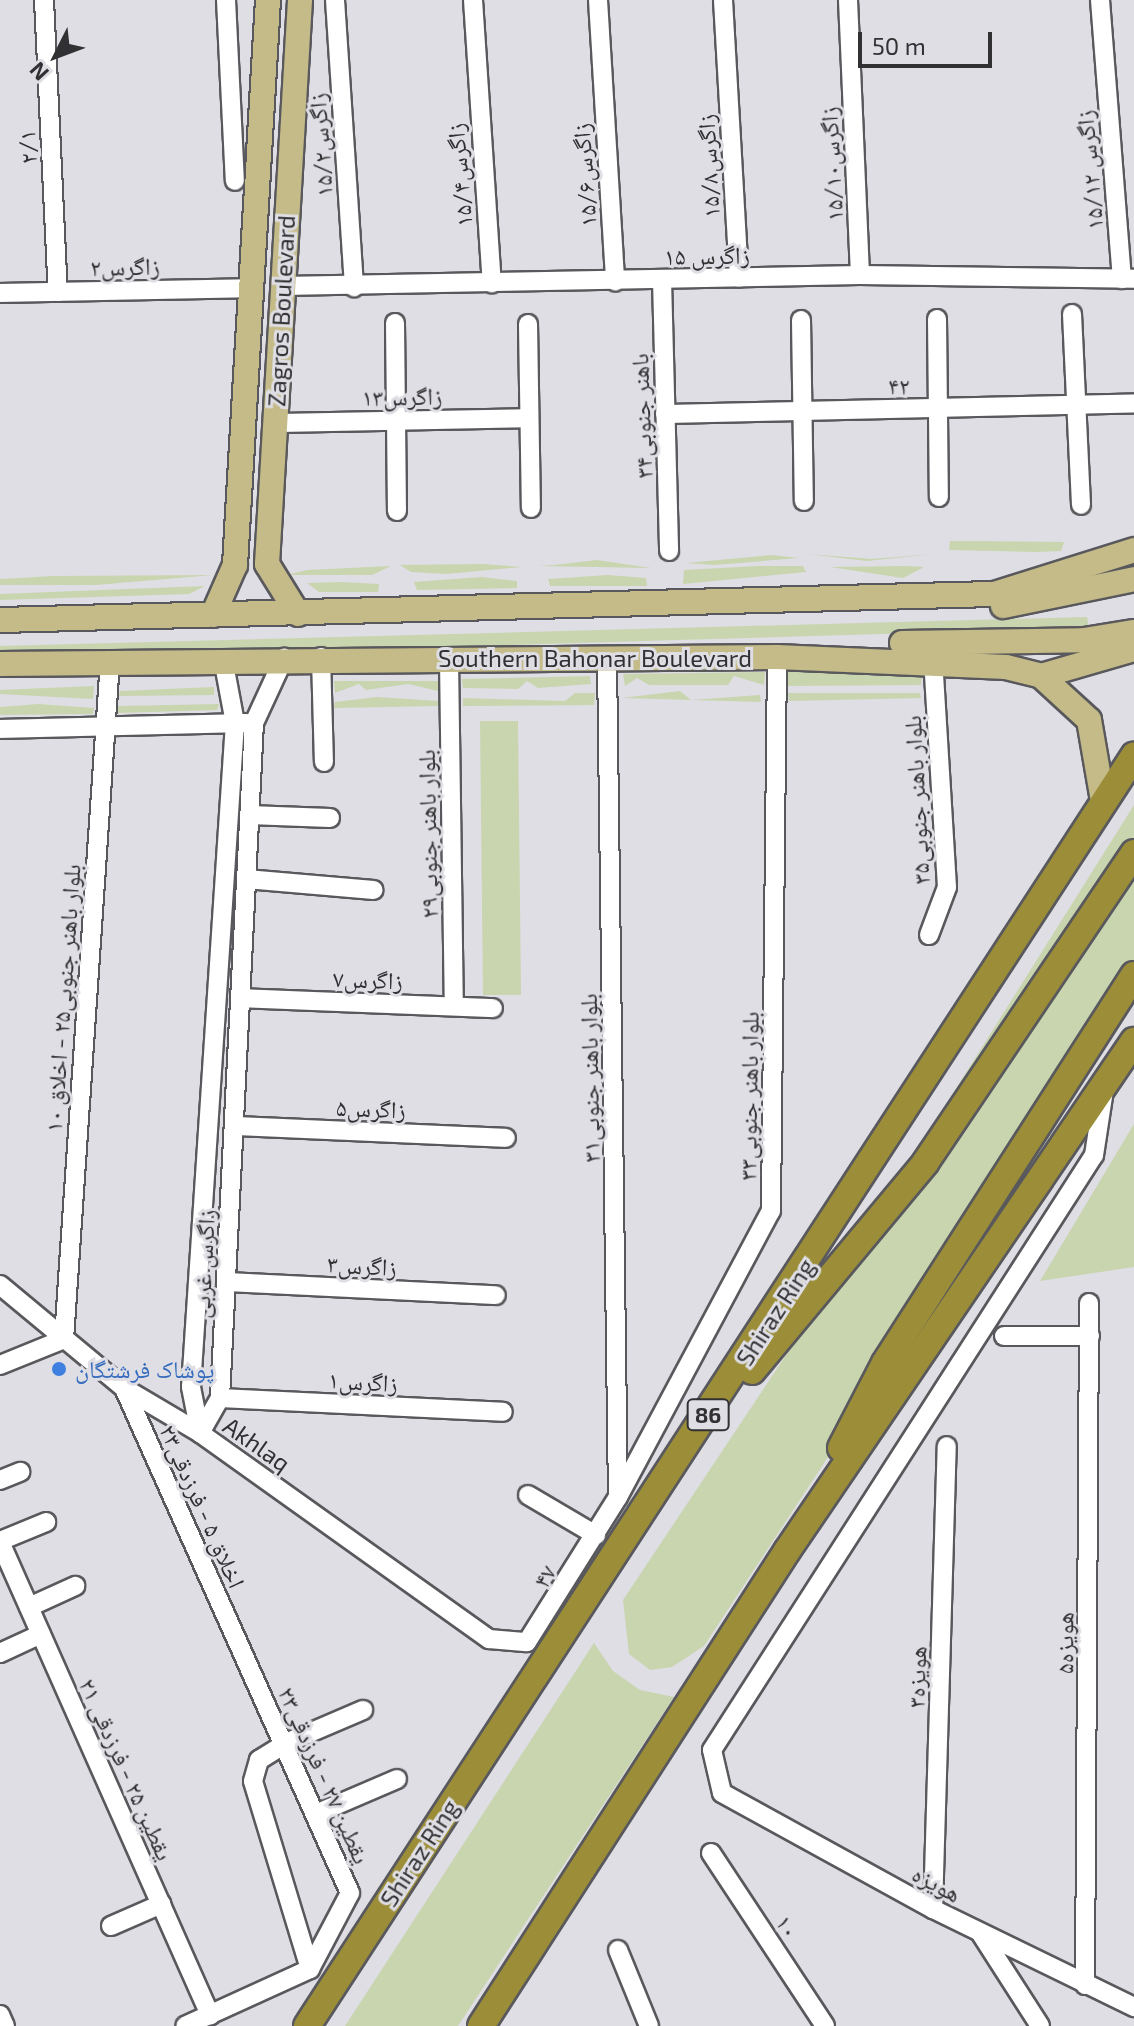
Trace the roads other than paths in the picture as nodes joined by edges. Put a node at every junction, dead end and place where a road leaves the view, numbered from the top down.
1 (44, 0) edge
2 (226, 0) edge
3 (268, 0) edge
4 (300, 0) edge
5 (335, 0) edge
6 (473, 0) edge
7 (598, 0) edge
8 (723, 0) edge
9 (848, 0) edge
10 (1100, 0) edge
11 (264, 70) junction
12 (296, 72) junction
13 (235, 181) dead end
14 (860, 275) junction
15 (739, 278) junction
16 (1128, 279) edge
17 (662, 280) junction
18 (615, 281) junction
19 (492, 283) junction
20 (282, 286) junction
21 (354, 287) junction
22 (251, 288) junction
23 (58, 292) junction
24 (0, 293) edge
25 (1072, 314) dead end
26 (937, 319) dead end
27 (801, 320) dead end
28 (395, 323) dead end
29 (528, 324) dead end
30 (1134, 403) edge
31 (1077, 404) junction
32 (938, 408) junction
33 (802, 411) junction
34 (665, 414) junction
35 (529, 418) junction
36 (396, 421) junction
37 (275, 423) junction
38 (939, 497) dead end
39 (804, 501) dead end
40 (1081, 505) dead end
41 (531, 508) dead end
42 (397, 511) dead end
43 (669, 551) dead end
44 (1128, 558) edge
45 (267, 564) junction
46 (235, 565) junction
47 (1134, 579) edge
48 (557, 608) junction
49 (298, 614) junction
50 (213, 615) junction
51 (0, 620) edge
52 (1134, 632) edge
53 (1134, 649) edge
54 (321, 657) junction
55 (777, 657) junction
56 (284, 658) junction
57 (223, 659) junction
58 (560, 659) junction
59 (607, 659) junction
60 (933, 659) junction
61 (449, 660) junction
62 (110, 661) junction
63 (0, 664) edge
64 (1041, 676) junction
65 (245, 723) junction
66 (104, 726) junction
67 (0, 729) edge
68 (1134, 756) edge
69 (324, 762) dead end
70 (1103, 801) junction
71 (249, 815) junction
72 (330, 818) dead end
73 (1134, 853) edge
74 (246, 879) junction
75 (374, 890) dead end
76 (929, 935) dead end
77 (1134, 975) edge
78 (240, 998) junction
79 (454, 1006) junction
80 (493, 1008) dead end
81 (1134, 1041) edge
82 (1104, 1088) junction
83 (234, 1126) junction
84 (506, 1138) dead end
85 (226, 1282) junction
86 (0, 1285) edge
87 (496, 1295) dead end
88 (1089, 1303) dead end
89 (1004, 1336) dead end
90 (1090, 1336) junction
91 (64, 1339) junction
92 (0, 1365) edge
93 (124, 1388) junction
94 (220, 1398) junction
95 (503, 1412) dead end
96 (200, 1433) junction
97 (695, 1436) junction
98 (947, 1446) dead end
99 (20, 1472) dead end
100 (0, 1480) edge
101 (528, 1495) dead end
102 (618, 1497) junction
103 (46, 1522) dead end
104 (596, 1535) junction
105 (0, 1541) edge
106 (787, 1551) junction
107 (75, 1586) dead end
108 (29, 1607) junction
109 (41, 1634) junction
110 (489, 1639) joint
111 (238, 1643) joint
112 (0, 1653) edge
113 (363, 1710) dead end
114 (286, 1743) junction
115 (397, 1779) dead end
116 (318, 1813) junction
117 (711, 1853) dead end
118 (161, 1904) junction
119 (933, 1909) junction
120 (111, 1926) dead end
121 (980, 1932) junction
122 (618, 1950) dead end
123 (310, 1969) junction
124 (1085, 1985) junction
125 (1134, 2007) edge
126 (0, 2015) edge
127 (210, 2015) junction
128 (5, 2026) edge
129 (185, 2026) edge
130 (307, 2026) edge
131 (481, 2026) edge
132 (649, 2026) edge
133 (825, 2026) edge
134 (1040, 2026) edge

1 - 23 street, ۲/۱
2 - 13 street
3 - 11 main road, Zagros Boulevard
4 - 12 main road, Zagros Boulevard
5 - 21 street, زاگرس۱۵/۲
6 - 19 street, زاگرس۱۵/۴
7 - 18 street, زاگرس۱۵/۶
8 - 15 street, زاگرس۱۵/۸
9 - 14 street, زاگرس۱۵/۱۰
10 - 16 street, زاگرس ۱۵/۱۲
11 - 12 main road
11 - 22 main road, Zagros Boulevard
12 - 20 main road, Zagros Boulevard
14 - 15 street, زاگرس ۱۵
14 - 16 street, زاگرس ۱۵
15 - 17 street, زاگرس ۱۵
17 - 18 street, زاگرس ۱۵
17 - 34 street, باهنر جنوبی۳۴
18 - 19 street, زاگرس ۱۵
19 - 21 street, زاگرس ۱۵
20 - 21 street, زاگرس ۱۵
20 - 37 main road, Zagros Boulevard
22 - 23 street, زاگرس۲
22 - 46 main road, Zagros Boulevard
23 - 24 street, زاگرس۲
25 - 31 street
26 - 32 street
27 - 33 street
28 - 36 street
29 - 35 street
30 - 31 street, ۴۲
31 - 32 street, ۴۲
31 - 40 street
32 - 33 street, ۴۲
32 - 38 street
33 - 34 street, ۴۲
33 - 39 street
34 - 43 street, باهنر جنوبی۳۴
35 - 36 street, زاگرس۱۳
35 - 41 street
36 - 37 street, زاگرس۱۳
36 - 42 street
37 - 45 main road, Zagros Boulevard
44 - 48 main road, Southern Bahonar Boulevard
45 - 46 main road
45 - 49 main road
46 - 50 main road, Zagros Boulevard
47 - 48 main road
48 - 49 main road, Southern Bahonar Boulevard
49 - 50 main road, Southern Bahonar Boulevard
50 - 51 main road, Southern Bahonar Boulevard
52 - 58 main road
53 - 64 main road
54 - 56 main road, Southern Bahonar Boulevard
54 - 61 main road, Southern Bahonar Boulevard
54 - 69 street
55 - 59 main road, Southern Bahonar Boulevard
55 - 60 main road, Southern Bahonar Boulevard
55 - 102 street, بلوار باهنر جنوبی۳۳
56 - 57 main road, Southern Bahonar Boulevard
56 - 65 street, زاگرس غربی
57 - 62 main road, Southern Bahonar Boulevard
57 - 65 street, زاگرس غربی
58 - 59 main road, Southern Bahonar Boulevard
58 - 61 main road, Southern Bahonar Boulevard
59 - 102 street, بلوار باهنر جنوبی۳۱
60 - 64 main road, Southern Bahonar Boulevard
60 - 76 street, بلوار باهنر جنوبی۳۵
61 - 79 street, بلوار باهنر جنوبی۲۹
62 - 63 main road, Southern Bahonar Boulevard
62 - 66 street, بلوار باهنر جنوبی۲۵ - اخلاق ۱۰
64 - 70 main road
65 - 66 street
65 - 71 street, زاگرس غربی
65 - 96 street, زاگرس غربی
66 - 67 street
66 - 91 street, بلوار باهنر جنوبی۲۵ - اخلاق ۱۰
68 - 70 highway, Shiraz Ring / 86
70 - 97 highway, Shiraz Ring / 86
71 - 72 street
71 - 74 street, زاگرس غربی
73 - 97 highway
74 - 75 street
74 - 78 street, زاگرس غربی
77 - 106 highway
78 - 79 street, زاگرس۷
78 - 83 street, زاگرس غربی
79 - 80 street, زاگرس۷
81 - 82 highway
82 - 106 highway
82 - 119 street, هویزه
83 - 84 street, زاگرس۵
83 - 85 street, زاگرس غربی
85 - 87 street, زاگرس۳
85 - 94 street, زاگرس غربی
86 - 91 street, Akhlaq
88 - 90 street, هویزه۵
89 - 90 street
90 - 124 street, هویزه۵
91 - 92 street
91 - 93 street, Akhlaq
93 - 96 street, Akhlaq
93 - 111 street, اخلاق ۵ - فرزدقی۲۳
94 - 95 street, زاگرس۱
94 - 96 street, زاگرس غربی
96 - 110 street, Akhlaq
97 - 130 highway, Shiraz Ring / 86
98 - 119 street, هویزه۳
99 - 100 street
101 - 104 street
102 - 104 street, ۴۷
103 - 105 street
104 - 110 street, ۴۷
105 - 108 street, یقطین ۲۵ - فرزدقی ۲۱
106 - 131 highway
107 - 108 street
108 - 109 street, یقطین ۲۵ - فرزدقی ۲۱
109 - 112 street
109 - 118 street, یقطین ۲۵ - فرزدقی ۲۱
111 - 114 street, یقطین ۲۷ - فرزدقی۲۳
113 - 114 street
114 - 116 street, یقطین ۲۷ - فرزدقی۲۳
114 - 123 street
115 - 116 street
116 - 123 street, یقطین ۲۷ - فرزدقی۲۳
117 - 133 street, ۱۰
118 - 120 street
118 - 127 street, یقطین ۲۵ - فرزدقی ۲۱
119 - 121 street, هویزه
121 - 124 street, هویزه
121 - 134 street
122 - 132 street
123 - 127 street
124 - 125 street, هویزه
126 - 128 street
127 - 129 street

